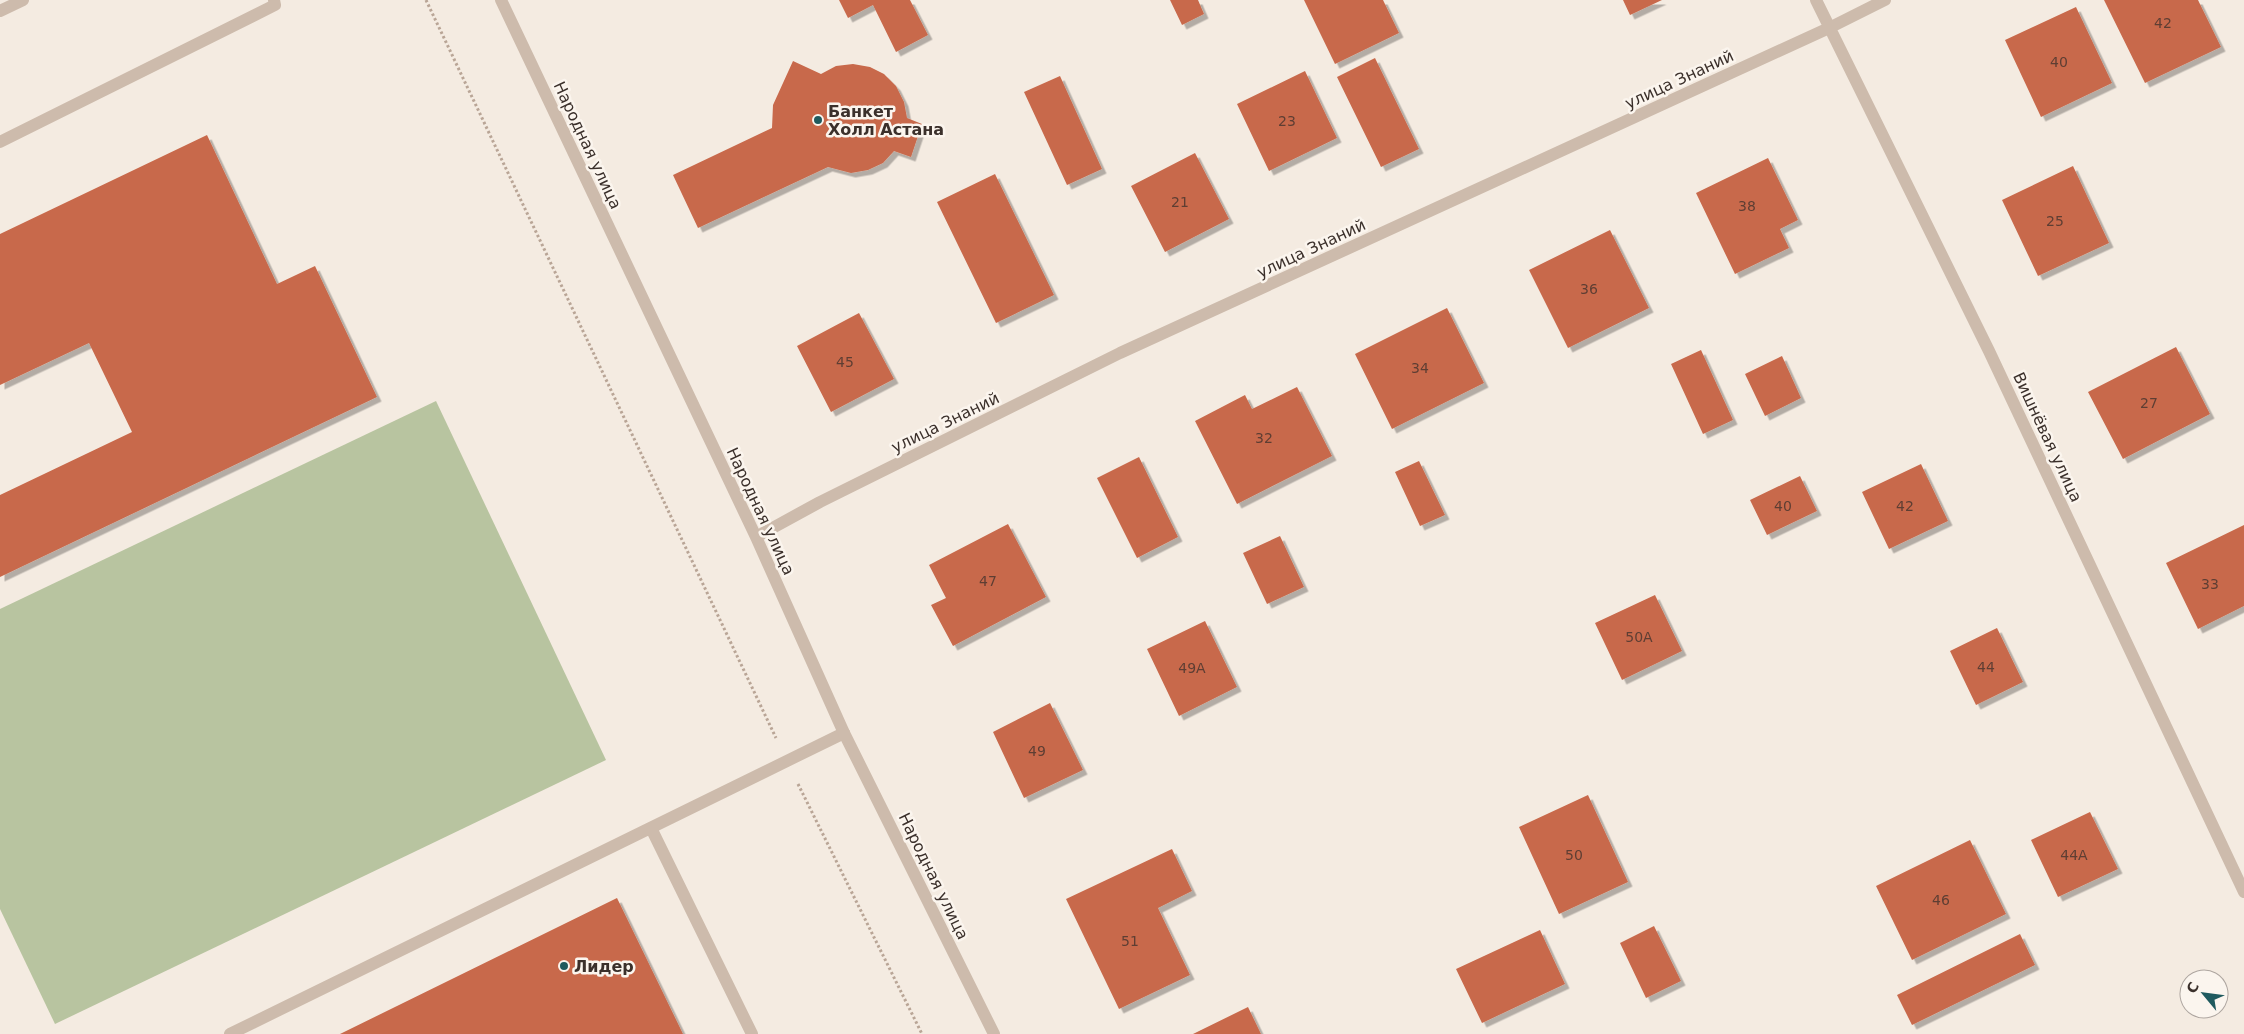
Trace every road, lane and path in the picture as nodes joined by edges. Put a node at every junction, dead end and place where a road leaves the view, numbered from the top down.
1 (23, 0) edge
2 (274, 0) edge
3 (426, 0) edge
4 (501, 0) edge
5 (1816, 0) edge
6 (1885, 0) edge
7 (0, 11) edge
8 (1829, 28) junction
9 (0, 142) edge
10 (756, 537) junction
11 (844, 733) junction
12 (787, 760) junction
13 (651, 828) junction
14 (2244, 892) edge
15 (230, 1034) edge
16 (752, 1034) edge
17 (922, 1034) edge
18 (994, 1034) edge

1 - 7 street
2 - 9 street
3 - 12 path
4 - 10 street, Народная улица
5 - 8 street, Вишнёвая улица
6 - 8 street, улица Знаний
8 - 10 street, улица Знаний
8 - 14 street, Вишнёвая улица
10 - 11 street, Народная улица
11 - 12 street
11 - 18 street, Народная улица
12 - 13 street
12 - 17 path
13 - 15 street
13 - 16 street

